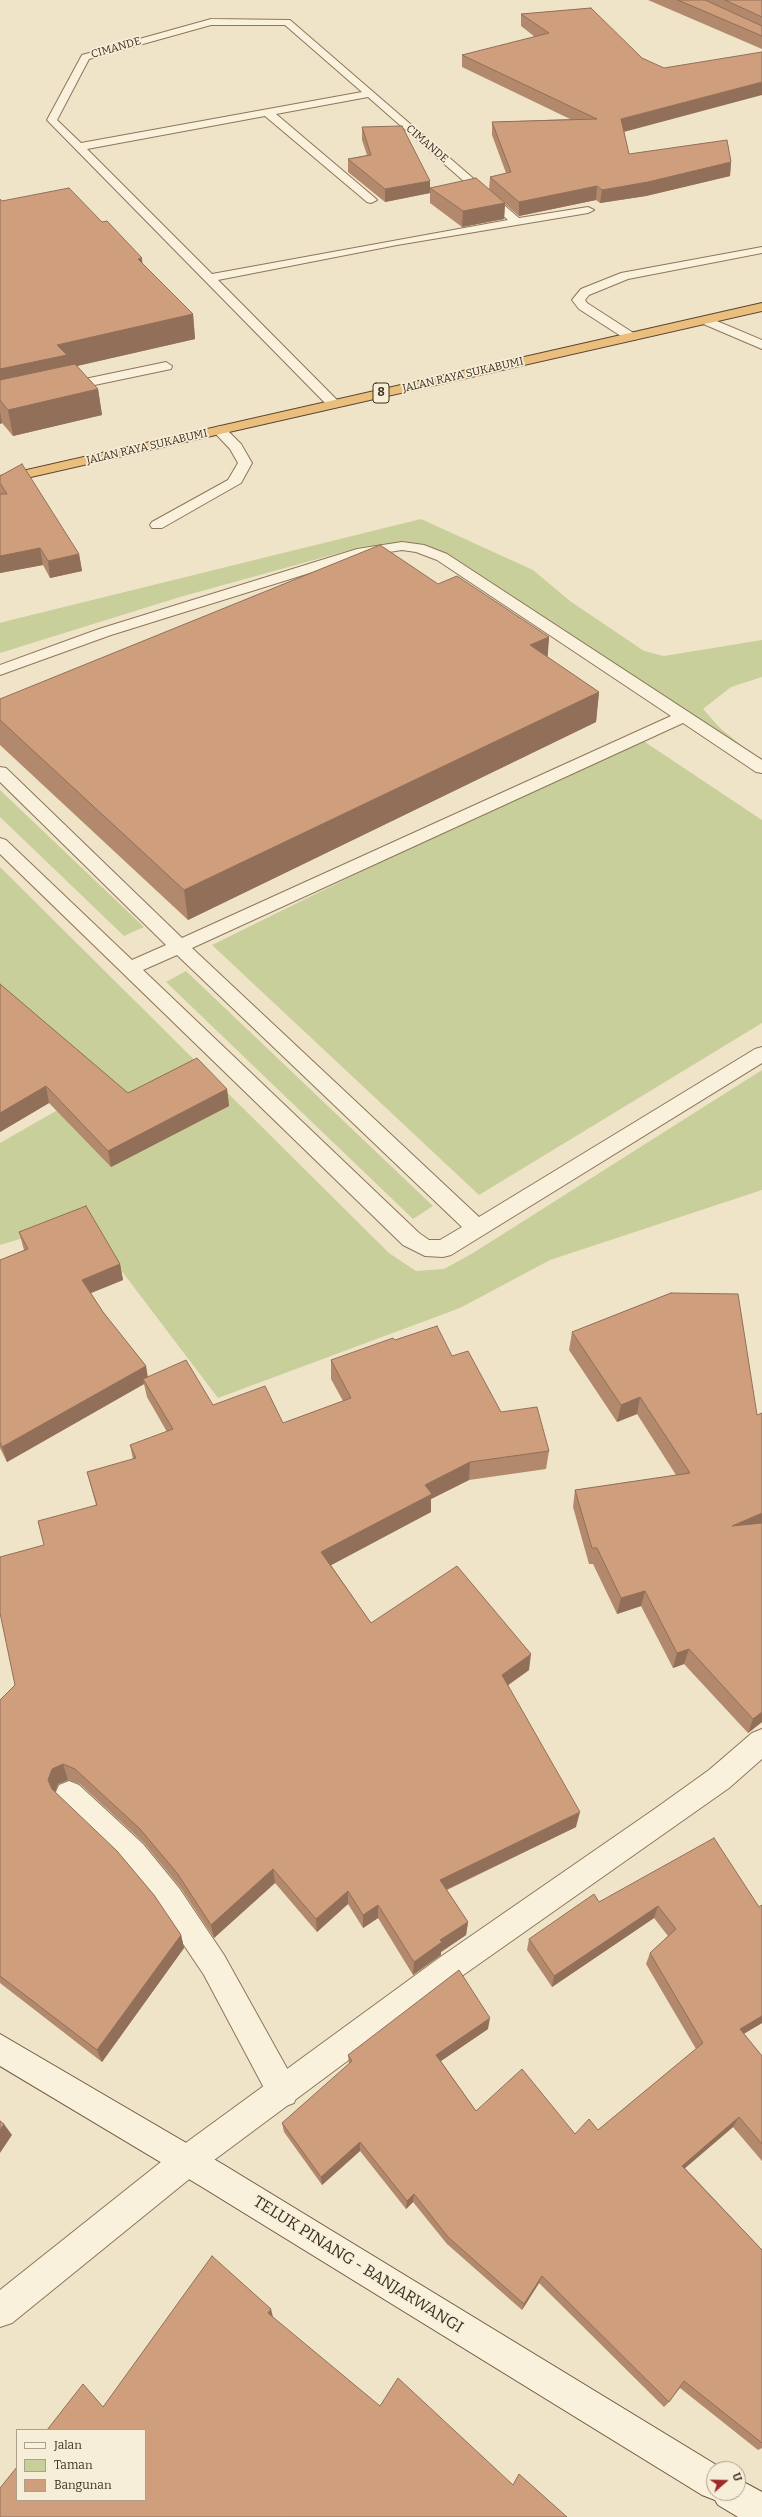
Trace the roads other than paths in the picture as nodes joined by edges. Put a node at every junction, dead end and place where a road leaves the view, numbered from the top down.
1 (370, 94) junction
2 (268, 113) junction
3 (79, 147) junction
4 (371, 200) dead end
5 (588, 210) dead end
6 (517, 222) junction
7 (760, 250) dead end
8 (209, 278) junction
9 (762, 307) edge
10 (705, 320) junction
11 (631, 336) junction
12 (762, 345) edge
13 (166, 366) dead end
14 (45, 392) edge
15 (334, 404) junction
16 (219, 430) junction
17 (0, 480) edge
18 (156, 525) dead end
19 (0, 670) edge
20 (682, 717) junction
21 (762, 768) edge
22 (0, 772) edge
23 (0, 844) edge
24 (178, 945) junction
25 (130, 970) junction
26 (762, 1054) edge
27 (476, 1227) junction
28 (762, 1742) edge
29 (69, 1794) dead end
30 (0, 2049) edge
31 (283, 2092) junction
32 (187, 2161) junction
33 (0, 2311) edge
34 (706, 2478) edge
35 (743, 2501) edge
36 (762, 2512) edge

1 - 2 street
1 - 3 street, CIMANDE
1 - 6 street, CIMANDE
2 - 3 street
2 - 4 street
3 - 8 street, CIMANDE
5 - 6 street
6 - 8 street
7 - 11 street
8 - 15 street, CIMANDE
9 - 10 highway, JALAN RAYA SUKABUMI / 8
10 - 11 highway, JALAN RAYA SUKABUMI / 8
10 - 12 street
11 - 15 highway, JALAN RAYA SUKABUMI / 8
13 - 14 street
15 - 16 highway, JALAN RAYA SUKABUMI / 8
16 - 17 highway, JALAN RAYA SUKABUMI / 8
16 - 18 street
19 - 20 street
20 - 21 street
20 - 24 street
22 - 24 street
23 - 25 street
24 - 25 street
24 - 27 street
25 - 27 street
26 - 27 street
28 - 31 street
29 - 31 street
30 - 32 street, TELUK PINANG - BANJARWANGI
31 - 32 street
32 - 33 street
32 - 34 street, TELUK PINANG - BANJARWANGI
35 - 36 street

